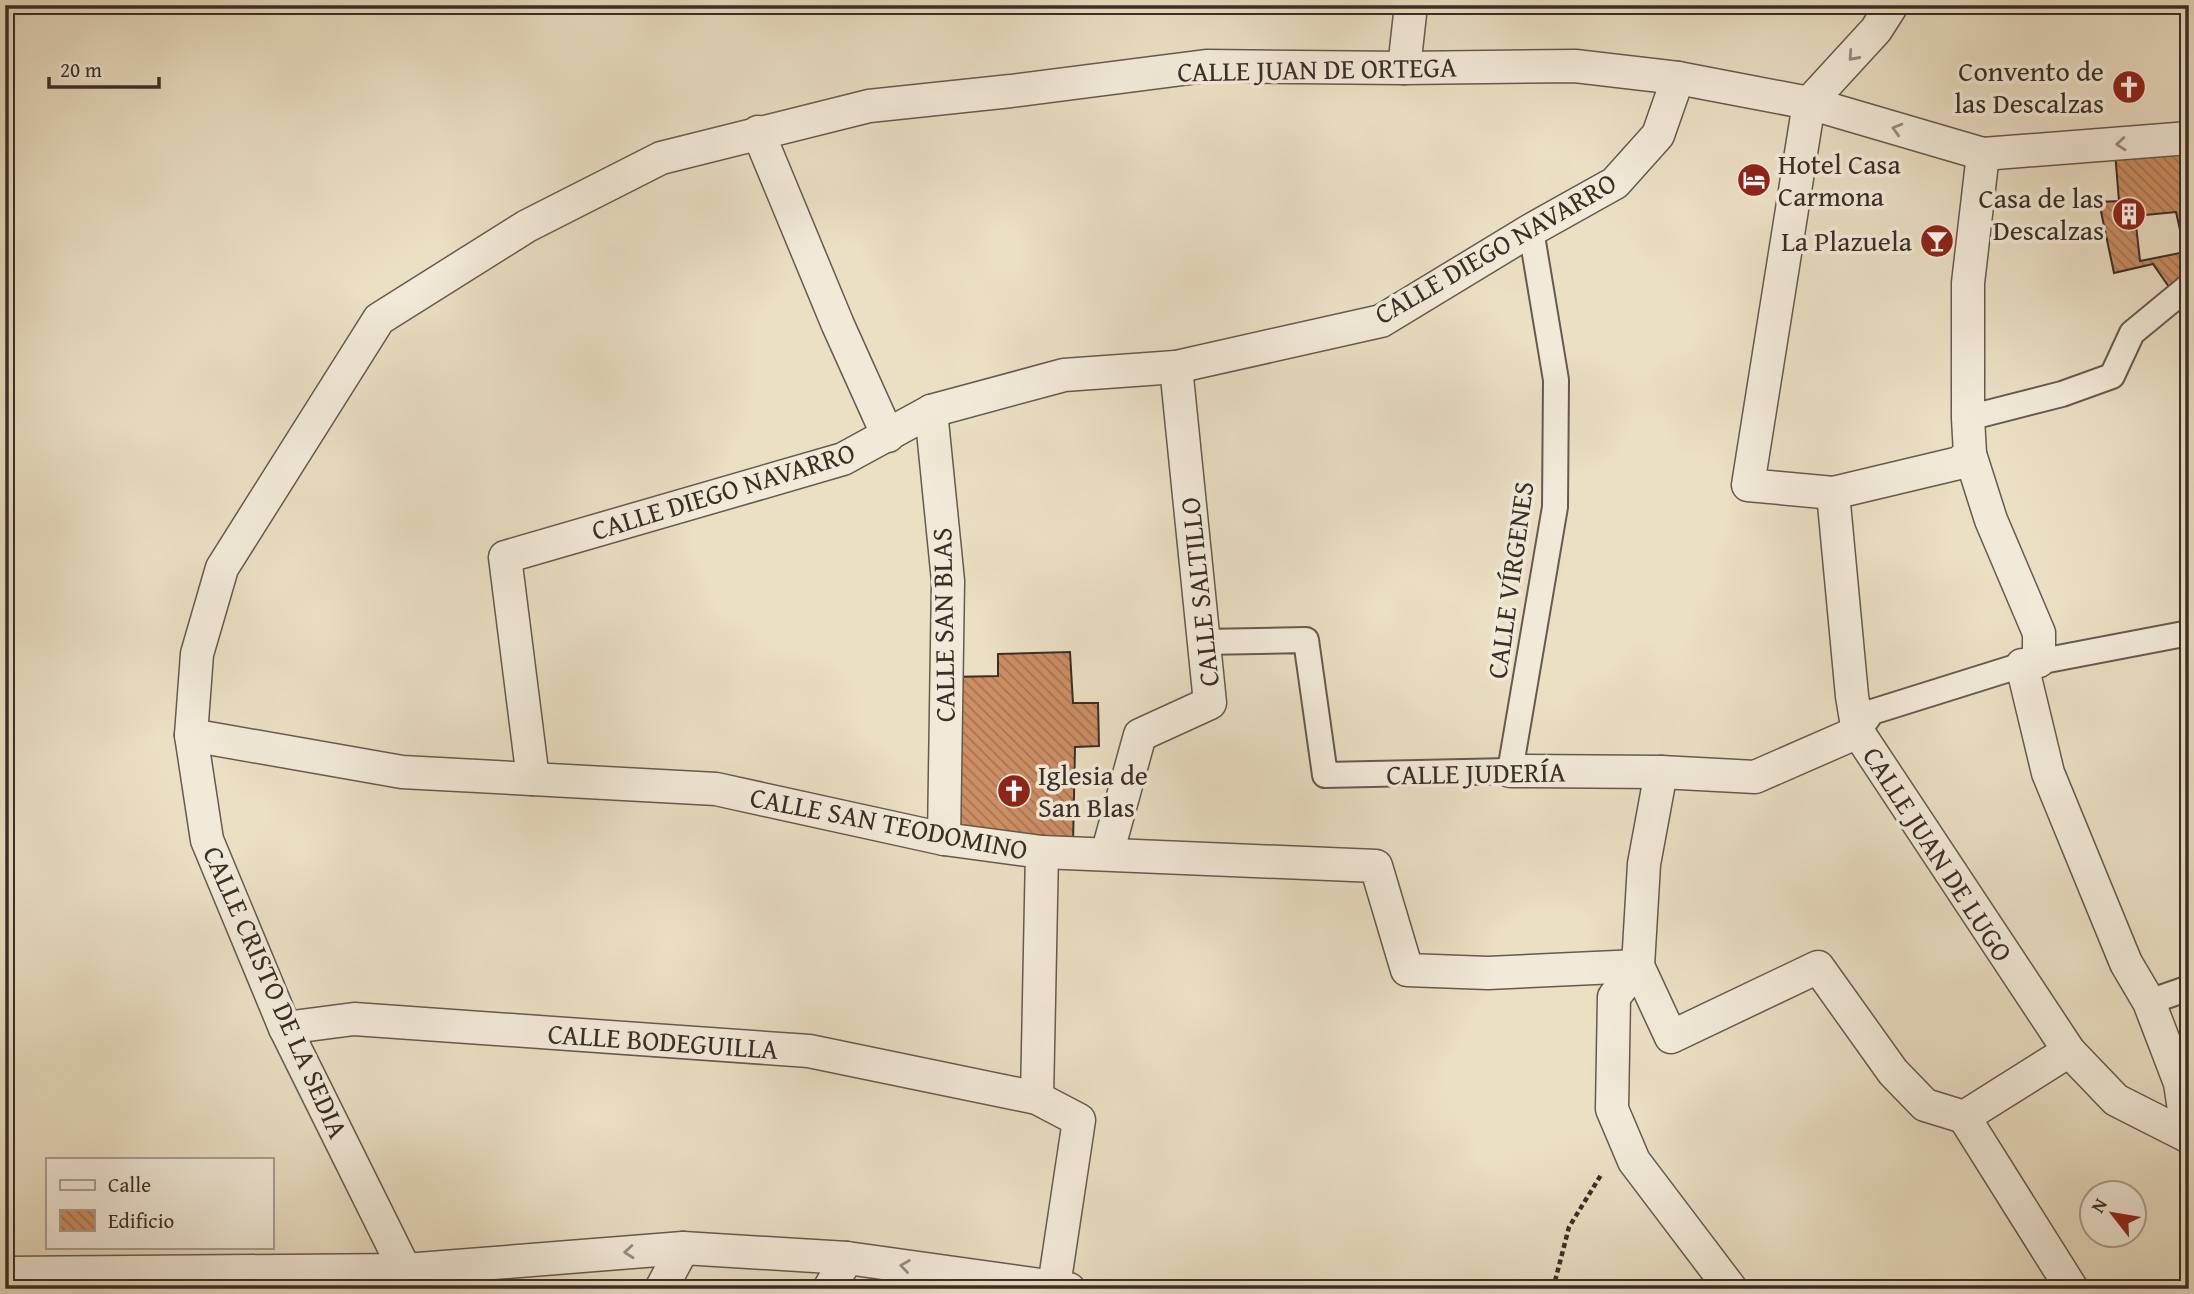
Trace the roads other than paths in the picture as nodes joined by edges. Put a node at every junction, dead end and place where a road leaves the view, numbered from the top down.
1 (1411, 5) edge
2 (1892, 5) edge
3 (1404, 68) junction
4 (1678, 78) junction
5 (1809, 103) junction
6 (758, 132) junction
7 (2189, 138) edge
8 (1983, 154) junction
9 (661, 158) joint
10 (1531, 230) junction
11 (2189, 286) edge
12 (1177, 367) junction
13 (931, 411) junction
14 (1968, 418) junction
15 (888, 436) junction
16 (1970, 454) junction
17 (1833, 493) junction
18 (2189, 633) edge
19 (1203, 642) junction
20 (2030, 663) junction
21 (1858, 732) junction
22 (191, 735) junction
23 (1510, 771) junction
24 (1661, 772) junction
25 (533, 779) junction
26 (944, 839) junction
27 (1042, 852) junction
28 (1107, 854) junction
29 (1638, 966) junction
30 (2189, 988) edge
31 (2149, 1002) junction
32 (285, 1028) junction
33 (2069, 1051) junction
34 (1037, 1098) junction
35 (1964, 1117) junction
36 (2188, 1137) edge
37 (683, 1248) junction
38 (847, 1258) junction
39 (5, 1273) edge
40 (398, 1279) edge
41 (1062, 1287) edge
42 (661, 1289) edge
43 (829, 1289) edge
44 (1731, 1289) edge
45 (2072, 1289) edge

1 - 3 street
2 -> 5 street
3 - 4 street, CALLE JUAN DE ORTEGA
3 - 6 street, CALLE JUAN DE ORTEGA
4 - 5 street, CALLE JUAN DE ORTEGA
4 - 10 street, CALLE DIEGO NAVARRO
8 -> 5 street, CALLE JUAN DE ORTEGA
5 - 17 street
6 - 9 street, CALLE JUAN DE ORTEGA
6 - 15 street
7 -> 8 street
8 - 14 street
9 - 22 street, CALLE CRISTO DE LA SEDIA
10 - 12 street, CALLE DIEGO NAVARRO
10 - 23 street, CALLE VÍRGENES
11 - 14 street
12 - 13 street, CALLE DIEGO NAVARRO
12 - 19 street, CALLE SALTILLO
13 - 15 street, CALLE DIEGO NAVARRO
13 - 26 street, CALLE SAN BLAS
14 - 16 street
15 - 25 street, CALLE DIEGO NAVARRO
16 - 17 street
16 - 20 street
17 - 21 street, CALLE JUAN DE LUGO
18 - 20 street
19 - 23 street, CALLE JUDERÍA
19 - 28 street, CALLE SALTILLO
20 - 21 street
20 - 31 street
21 - 24 street, CALLE JUDERÍA
21 - 33 street, CALLE JUAN DE LUGO
22 - 25 street, CALLE SAN TEODOMINO
22 - 32 street, CALLE CRISTO DE LA SEDIA
23 - 24 street, CALLE JUDERÍA
24 - 29 street
25 - 26 street, CALLE SAN TEODOMINO
26 - 27 street, CALLE SAN TEODOMINO
27 - 28 street, CALLE SAN TEODOMINO
27 - 34 street
28 - 29 street, CALLE SAN TEODOMINO
29 - 35 street
29 - 44 street
30 - 31 street
31 - 36 street
32 - 34 street, CALLE BODEGUILLA
32 - 40 street, CALLE CRISTO DE LA SEDIA
33 - 35 street
33 - 36 street, CALLE JUAN DE LUGO
34 - 41 street, CALLE BODEGUILLA
35 - 45 street
37 - 38 street
37 -> 40 street
37 - 42 street
41 -> 38 street
38 - 43 street
39 - 40 street

